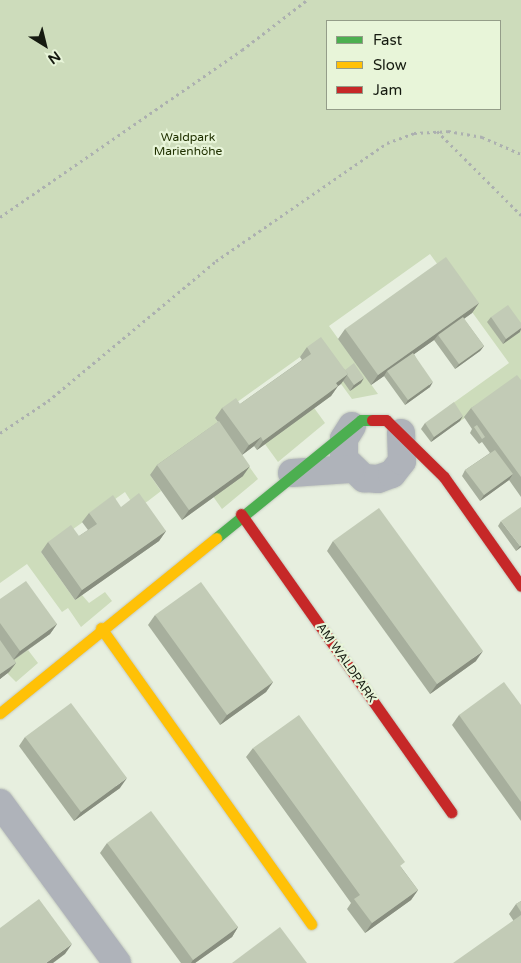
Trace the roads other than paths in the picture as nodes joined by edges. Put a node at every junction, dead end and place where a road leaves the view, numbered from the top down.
1 (352, 426) junction
2 (401, 433) junction
3 (402, 461) junction
4 (350, 469) junction
5 (292, 473) junction
6 (444, 477) junction
7 (241, 514) junction
8 (521, 586) edge
9 (101, 628) junction
10 (0, 714) edge
11 (0, 802) edge
12 (451, 812) dead end
13 (311, 924) dead end
14 (118, 963) edge

1 - 2 street
1 - 4 street
1 - 5 street
2 - 3 street
2 - 6 street
3 - 4 street
3 - 6 street
4 - 5 street
5 - 7 street
6 - 8 street
7 - 9 street
7 - 12 street, AM WALDPARK
9 - 10 street
9 - 13 street
11 - 14 street

